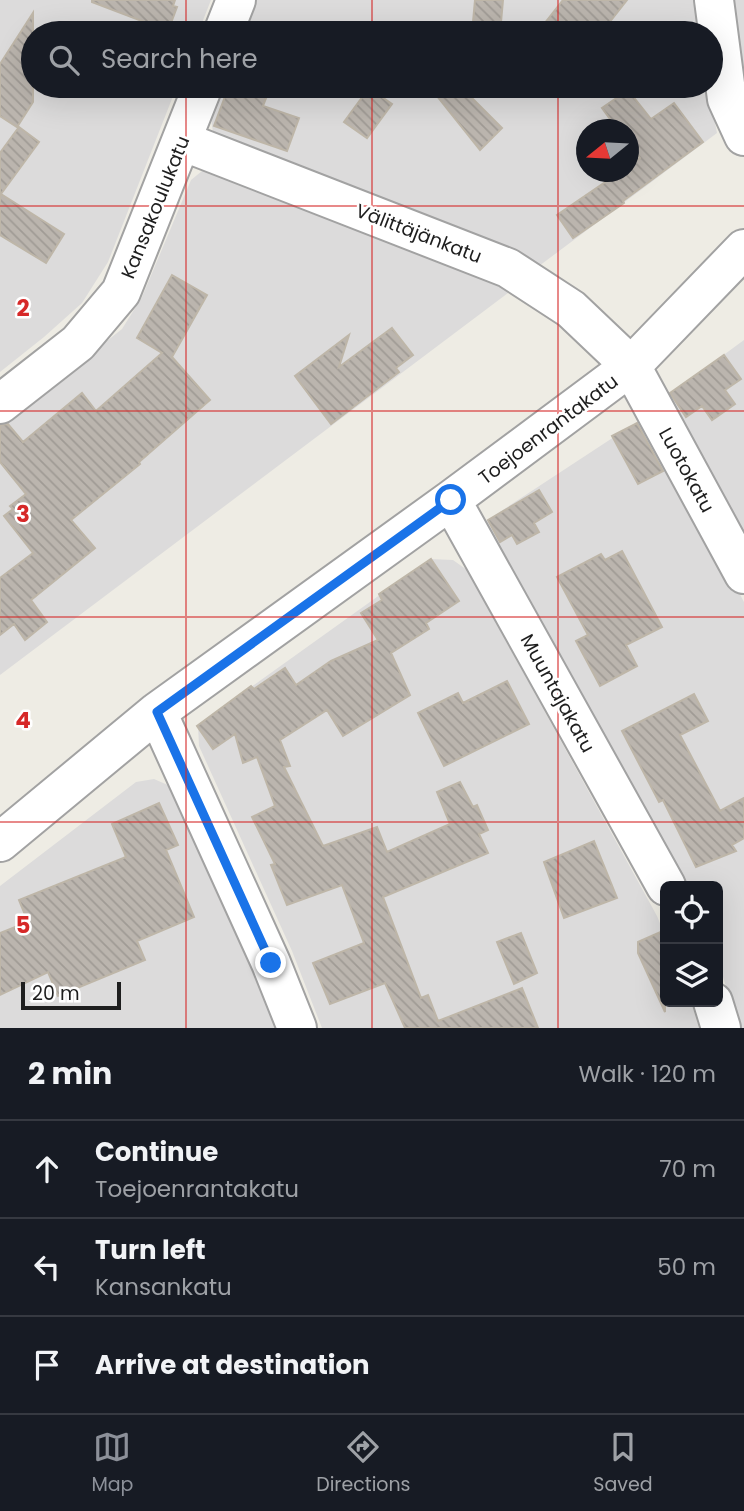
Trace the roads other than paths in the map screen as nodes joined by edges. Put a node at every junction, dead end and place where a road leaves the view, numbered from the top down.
1 (236, 0) edge
2 (715, 0) edge
3 (228, 21) edge
4 (718, 21) edge
5 (723, 66) edge
6 (198, 98) edge
7 (744, 136) edge
8 (182, 141) junction
9 (744, 249) edge
10 (631, 366) junction
11 (0, 404) edge
12 (451, 500) junction
13 (744, 575) edge
14 (157, 712) junction
15 (0, 842) edge
16 (663, 881) edge
17 (715, 1007) edge
18 (297, 1028) edge
19 (721, 1028) edge

1 - 3 street
2 - 4 street
5 - 7 street
6 - 8 street, Kansakoulukatu
8 - 10 street, Välittäjänkatu
8 - 11 street, Kansakoulukatu
9 - 10 street, Toejoenrantakatu
10 - 12 street, Toejoenrantakatu
10 - 13 street, Luotokatu
12 - 14 street, Toejoenrantakatu
12 - 16 street, Muuntajakatu
14 - 15 street, Toejoenrantakatu
14 - 18 street
17 - 19 street

